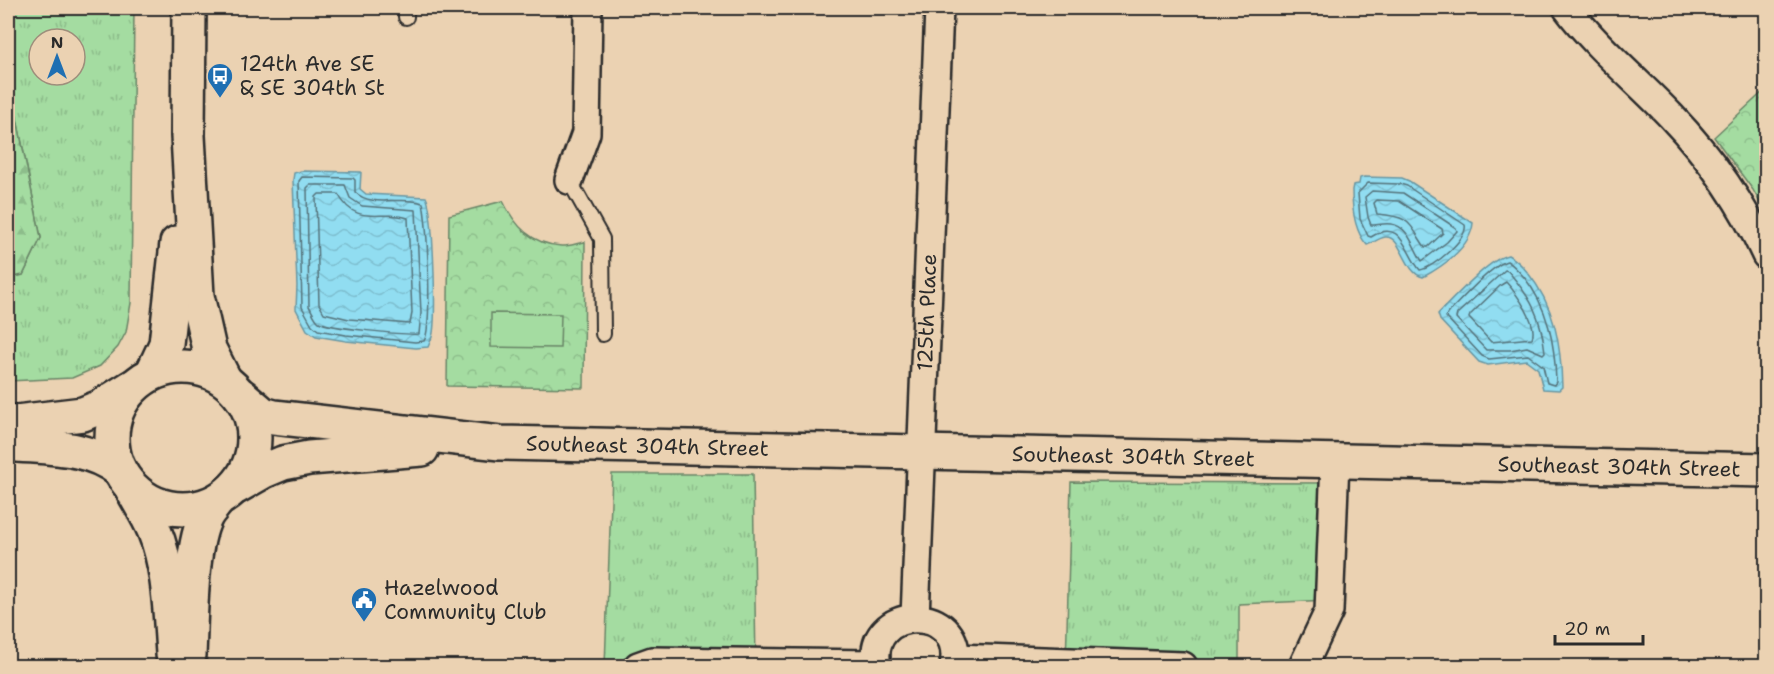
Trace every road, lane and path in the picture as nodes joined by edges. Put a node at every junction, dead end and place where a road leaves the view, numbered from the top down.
1 (189, 8) edge
2 (588, 8) edge
3 (939, 8) edge
4 (1567, 8) edge
5 (188, 136) junction
6 (569, 180) joint
7 (1767, 255) edge
8 (603, 334) dead end
9 (143, 379) junction
10 (233, 387) junction
11 (8, 423) edge
12 (500, 443) junction
13 (8, 444) edge
14 (921, 452) junction
15 (1335, 461) junction
16 (1767, 470) edge
17 (126, 480) junction
18 (227, 494) junction
19 (915, 618) junction
20 (955, 662) edge
21 (877, 665) edge
22 (174, 666) edge
23 (188, 666) edge
24 (638, 666) edge
25 (1183, 666) edge
26 (1303, 666) edge

1 - 5 street
2 - 6 street
3 - 14 street, 125th Place
4 - 7 street
5 - 9 street
5 - 10 street
6 - 8 lane
9 - 10 street
9 - 11 street
9 - 17 street
10 - 12 street, Southeast 304th Street
10 - 18 street
12 - 14 street, Southeast 304th Street
12 - 18 street, Southeast 304th Street
13 - 17 street
14 - 15 street, Southeast 304th Street
14 - 19 street, 125th Place
15 - 16 street, Southeast 304th Street
15 - 26 street
17 - 18 street
17 - 22 street
18 - 23 street
19 - 20 street
19 - 21 street
20 - 25 street
21 - 24 street

